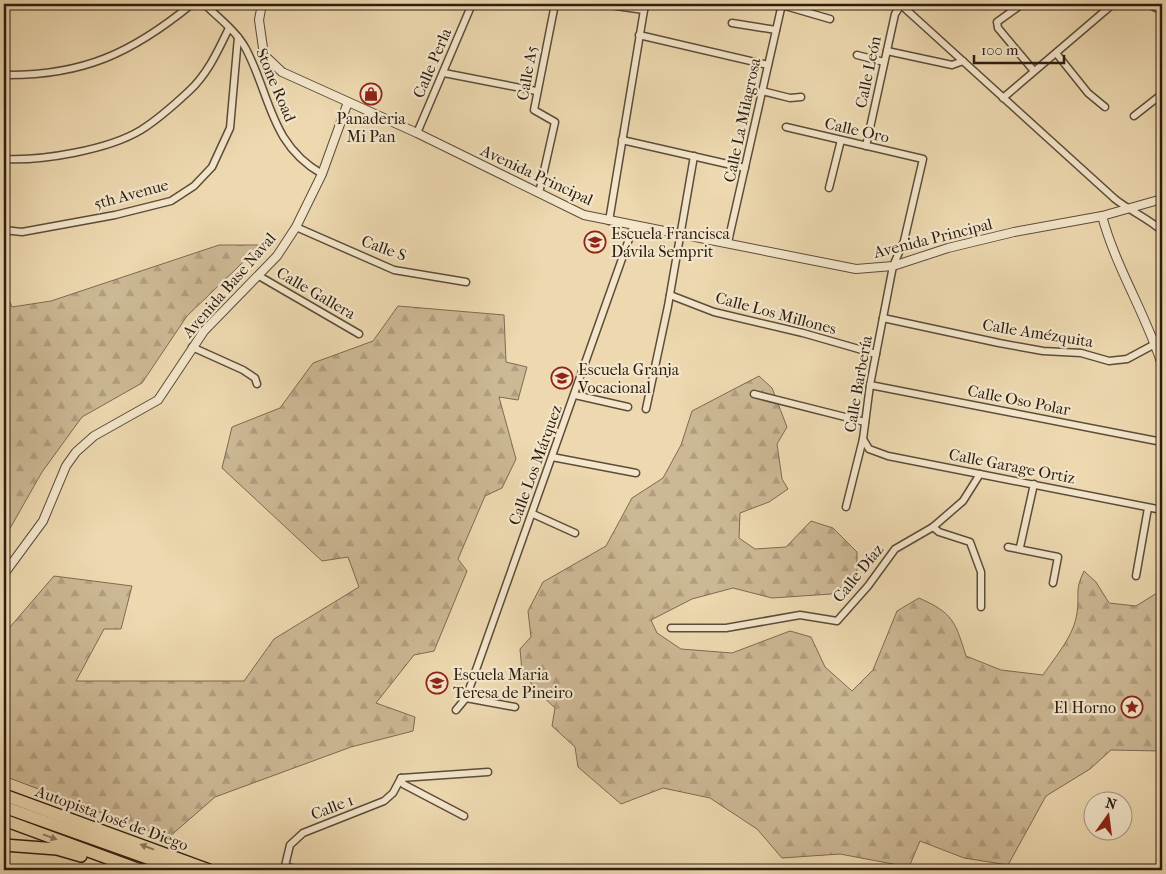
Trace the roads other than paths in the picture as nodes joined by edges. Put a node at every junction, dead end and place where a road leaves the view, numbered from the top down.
1 (192, 4) edge
2 (204, 4) edge
3 (262, 4) edge
4 (472, 4) edge
5 (554, 4) edge
6 (602, 4) edge
7 (900, 4) edge
8 (1113, 4) edge
9 (1148, 4) edge
10 (782, 5) edge
11 (644, 7) edge
12 (1018, 7) dead end
13 (1162, 11) edge
14 (830, 19) dead end
15 (732, 23) dead end
16 (229, 28) junction
17 (776, 30) junction
18 (639, 36) junction
19 (238, 37) junction
20 (887, 51) junction
21 (1056, 53) junction
22 (857, 55) dead end
23 (963, 61) junction
24 (884, 62) junction
25 (768, 65) junction
26 (1034, 71) junction
27 (444, 73) junction
28 (4, 75) edge
29 (536, 91) junction
30 (762, 91) junction
31 (1162, 94) edge
32 (801, 98) dead end
33 (1003, 98) junction
34 (348, 102) junction
35 (1105, 107) dead end
36 (1134, 116) dead end
37 (786, 127) dead end
38 (417, 133) junction
39 (622, 140) junction
40 (841, 140) junction
41 (866, 146) junction
42 (694, 156) junction
43 (4, 159) edge
44 (923, 159) joint
45 (745, 168) junction
46 (322, 174) junction
47 (829, 188) dead end
48 (539, 193) junction
49 (1162, 200) edge
50 (1128, 209) junction
51 (1102, 216) junction
52 (609, 221) junction
53 (634, 225) junction
54 (296, 227) junction
55 (4, 230) edge
56 (1162, 231) edge
57 (680, 233) junction
58 (728, 242) junction
59 (893, 266) junction
60 (259, 276) junction
61 (466, 282) dead end
62 (670, 295) junction
63 (883, 318) junction
64 (359, 334) dead end
65 (1155, 344) junction
66 (192, 347) junction
67 (876, 354) junction
68 (1162, 366) edge
69 (257, 384) dead end
70 (870, 385) junction
71 (754, 394) dead end
72 (575, 395) junction
73 (628, 407) dead end
74 (646, 409) dead end
75 (865, 422) junction
76 (863, 439) junction
77 (1162, 442) edge
78 (552, 457) junction
79 (636, 473) dead end
80 (980, 474) junction
81 (1034, 484) junction
82 (846, 507) dead end
83 (1148, 508) junction
84 (1162, 510) edge
85 (532, 514) junction
86 (933, 527) junction
87 (575, 533) dead end
88 (1008, 547) dead end
89 (1020, 548) junction
90 (4, 574) edge
91 (1136, 576) dead end
92 (1053, 583) dead end
93 (981, 607) dead end
94 (671, 628) dead end
95 (466, 698) junction
96 (516, 707) dead end
97 (456, 710) dead end
98 (488, 772) dead end
99 (401, 778) junction
100 (4, 795) edge
101 (4, 807) edge
102 (26, 815) junction
103 (464, 816) dead end
104 (4, 820) edge
105 (4, 845) edge
106 (285, 868) edge
107 (122, 870) edge
108 (140, 870) edge
109 (165, 870) edge
110 (180, 870) edge
111 (209, 870) edge
112 (299, 870) edge

1 - 28 street
2 - 16 street, Stone Road
3 - 34 street, Avenida Principal
4 - 27 street, Calle Perla
5 - 29 street, Calle A5
6 - 11 street
7 - 20 street, Calle León
7 - 23 street
8 - 21 street
9 - 13 street
10 - 14 street
10 - 17 street, Calle La Milagrosa
11 - 18 street
12 - 26 street
15 - 17 street
16 - 19 street, Stone Road
16 - 43 street
17 - 25 street, Calle La Milagrosa
18 - 25 street
18 - 39 street
19 - 46 street, Stone Road
19 - 55 street, 5th Avenue
20 - 23 street
20 - 24 street, Calle León
21 - 26 street
21 - 35 street
22 - 24 street
23 - 33 street
24 - 41 street, Calle León
25 - 30 street, Calle La Milagrosa
26 - 33 street
27 - 29 street
27 - 38 street, Calle Perla
29 - 48 street, Calle A5
30 - 32 street
30 - 45 street, Calle La Milagrosa
31 - 36 street
33 - 50 street
34 - 38 street, Avenida Principal
34 - 46 street, Avenida Base Naval
37 - 40 street, Calle Oro
38 - 48 street, Avenida Principal
39 - 42 street
39 - 52 street
40 - 41 street, Calle Oro
40 - 47 street
41 - 44 street, Calle Oro
42 - 45 street
42 - 57 street
44 - 59 street, Calle Barbería
45 - 58 street, Calle La Milagrosa
46 - 54 street, Avenida Base Naval
48 - 52 street, Avenida Principal
49 - 50 street, Avenida Principal
50 - 51 street, Avenida Principal
50 - 56 street
51 - 59 street, Avenida Principal
51 - 65 street
52 - 53 street, Avenida Principal
53 - 57 street, Avenida Principal
53 - 72 street, Calle Los Márquez
54 - 60 street, Avenida Base Naval
54 - 61 street, Calle S
57 - 58 street, Avenida Principal
57 - 62 street
58 - 59 street, Avenida Principal
59 - 63 street, Calle Barbería
60 - 64 street, Calle Gallera
60 - 66 street, Avenida Base Naval
62 - 67 street, Calle Los Millones
62 - 74 street
63 - 65 street, Calle Amézquita
63 - 67 street, Calle Barbería
65 - 68 street
66 - 69 street
66 - 90 street, Avenida Base Naval
67 - 70 street, Calle Barbería
70 - 75 street, Calle Barbería
70 - 77 street, Calle Oso Polar
71 - 75 street
72 - 73 street
72 - 78 street, Calle Los Márquez
75 - 76 street, Calle Barbería
76 - 80 street, Calle Garage Ortiz
76 - 82 street, Calle Barbería
78 - 79 street
78 - 85 street, Calle Los Márquez
80 - 81 street, Calle Garage Ortiz
80 - 86 street, Calle Díaz
81 - 83 street, Calle Garage Ortiz
81 - 89 street
83 - 84 street, Calle Garage Ortiz
83 - 91 street
85 - 87 street
85 - 95 street, Calle Los Márquez
86 - 93 street
86 - 94 street, Calle Díaz
88 - 89 street
89 - 92 street
95 - 96 street
95 - 97 street, Calle Los Márquez
98 - 99 street
99 - 103 street
99 - 106 street, Calle 1
111 -> 100 highway, Autopista José de Diego
101 - 102 highway
102 - 109 highway
102 - 110 highway
104 -> 108 highway
105 - 107 highway
106 - 112 street

